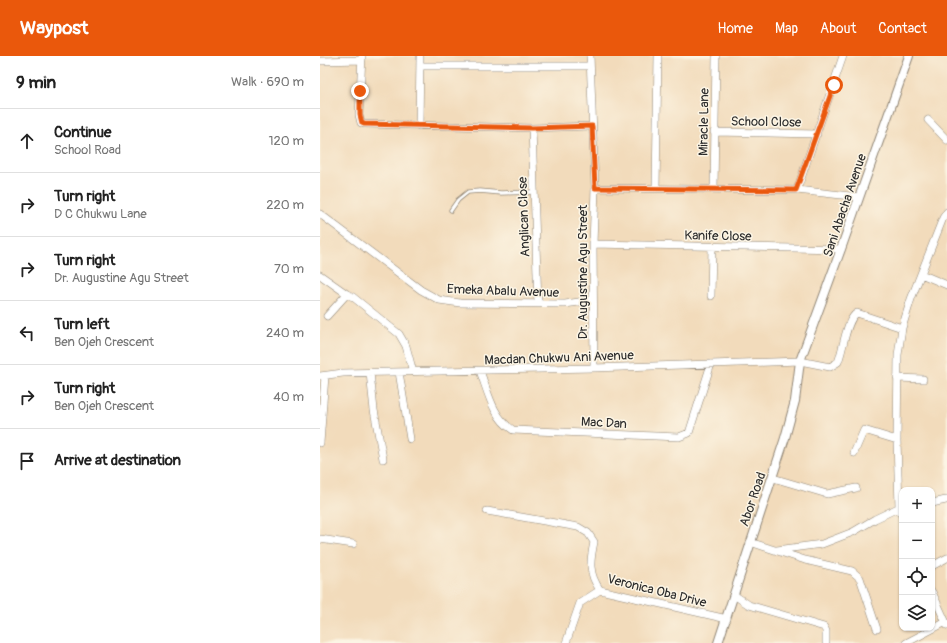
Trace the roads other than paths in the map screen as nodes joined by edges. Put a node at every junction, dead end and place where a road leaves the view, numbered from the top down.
1 (590, 56) edge
2 (658, 56) edge
3 (716, 56) edge
4 (843, 56) edge
5 (909, 56) edge
6 (420, 57) edge
7 (362, 58) edge
8 (320, 61) edge
9 (420, 66) junction
10 (590, 66) junction
11 (928, 120) dead end
12 (419, 126) junction
13 (592, 126) junction
14 (532, 128) junction
15 (714, 132) junction
16 (817, 134) junction
17 (947, 140) edge
18 (595, 188) junction
19 (656, 188) junction
20 (714, 189) junction
21 (796, 190) junction
22 (533, 192) junction
23 (859, 197) junction
24 (451, 210) dead end
25 (320, 214) edge
26 (946, 217) edge
27 (593, 244) junction
28 (712, 247) junction
29 (841, 249) junction
30 (921, 274) junction
31 (320, 275) edge
32 (947, 285) edge
33 (347, 294) junction
34 (711, 296) dead end
35 (593, 300) junction
36 (538, 304) junction
37 (327, 316) dead end
38 (902, 328) junction
39 (800, 361) junction
40 (711, 364) junction
41 (594, 368) junction
42 (480, 371) junction
43 (399, 372) junction
44 (413, 372) junction
45 (370, 373) junction
46 (323, 376) edge
47 (897, 378) junction
48 (922, 379) dead end
49 (410, 439) dead end
50 (896, 440) junction
51 (320, 443) edge
52 (854, 453) dead end
53 (382, 459) dead end
54 (773, 478) junction
55 (856, 488) dead end
56 (899, 490) edge
57 (946, 500) dead end
58 (935, 502) edge
59 (899, 508) edge
60 (487, 511) dead end
61 (320, 539) edge
62 (750, 542) junction
63 (353, 544) dead end
64 (776, 550) junction
65 (947, 558) edge
66 (935, 564) edge
67 (600, 590) junction
68 (734, 595) junction
69 (933, 595) edge
70 (727, 619) junction
71 (946, 624) edge
72 (877, 629) dead end
73 (566, 643) edge
74 (718, 643) edge
75 (826, 643) edge
76 (906, 643) edge

1 - 10 street, Dr. Augustine Agu Street
2 - 19 street
3 - 15 street, Miracle Lane
4 - 16 street
5 - 23 street, Sani Abacha Avenue
6 - 9 street
7 - 8 street
7 - 12 street
9 - 10 street
9 - 12 street
10 - 13 street, Dr. Augustine Agu Street
11 - 17 street
12 - 14 street
13 - 14 street
13 - 18 street, Dr. Augustine Agu Street
14 - 22 street, Anglican Close
15 - 16 street, School Close
15 - 20 street, Miracle Lane
16 - 21 street
18 - 19 street
18 - 27 street, Dr. Augustine Agu Street
19 - 20 street
20 - 21 street
21 - 23 street
22 - 24 lane
22 - 36 street, Anglican Close
23 - 29 street, Sani Abacha Avenue
25 - 36 street, Emeka Abalu Avenue
26 - 30 street
27 - 28 street, Kanife Close
27 - 35 street, Dr. Augustine Agu Street
28 - 29 street, Kanife Close
28 - 34 street
29 - 39 street, Sani Abacha Avenue
30 - 32 street
30 - 38 street
31 - 33 street
33 - 37 street
33 - 44 street
35 - 36 street, Emeka Abalu Avenue
35 - 41 street, Dr. Augustine Agu Street
38 - 39 street, Macdan Chukwu Ani Avenue
38 - 47 street
39 - 40 street, Macdan Chukwu Ani Avenue
39 - 54 street, Abor Road
40 - 41 street, Macdan Chukwu Ani Avenue
40 - 42 street, Mac Dan
41 - 42 street, Macdan Chukwu Ani Avenue
42 - 44 street, Macdan Chukwu Ani Avenue
43 - 44 street, Macdan Chukwu Ani Avenue
43 - 45 street, Macdan Chukwu Ani Avenue
43 - 49 street
45 - 46 street, Macdan Chukwu Ani Avenue
45 - 53 street
46 - 51 street
47 - 48 street
47 - 50 street
50 - 52 street
50 - 56 street
54 - 55 street
54 - 62 street, Abor Road
57 - 58 street
59 - 64 street
60 - 67 street, Veronica Oba Drive
61 - 63 street
62 - 64 street
62 - 68 street, Abor Road
64 - 72 street
65 - 66 street
67 - 70 street, Veronica Oba Drive
67 - 73 street
68 - 70 street, Abor Road
68 - 75 street
69 - 71 street
70 - 74 street, Abor Road
71 - 76 street

